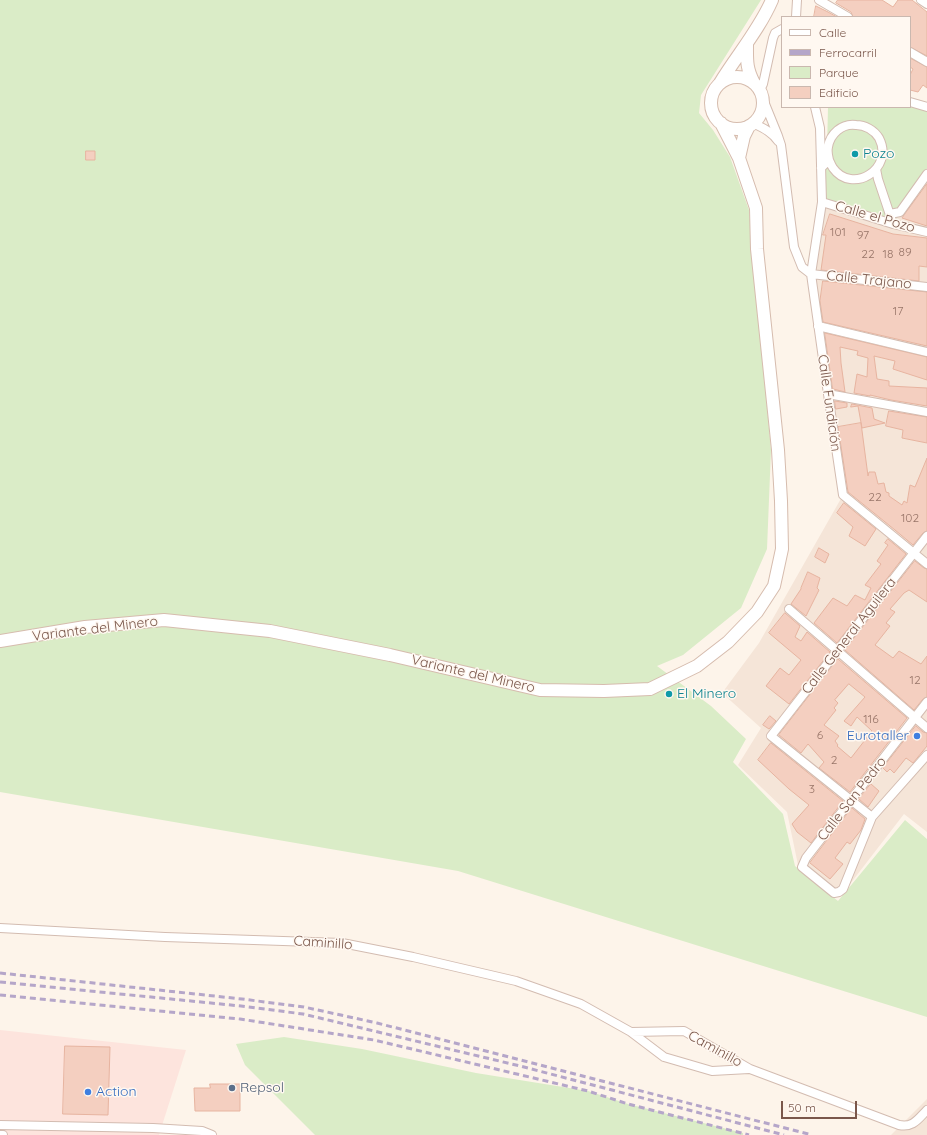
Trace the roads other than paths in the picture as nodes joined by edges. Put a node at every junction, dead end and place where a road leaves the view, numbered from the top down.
1 (772, 0) edge
2 (798, 0) edge
3 (819, 0) edge
4 (921, 0) edge
5 (830, 3) edge
6 (927, 4) edge
7 (796, 16) edge
8 (847, 16) edge
9 (781, 30) edge
10 (747, 44) junction
11 (911, 53) edge
12 (927, 62) edge
13 (720, 83) junction
14 (759, 90) junction
15 (911, 102) edge
16 (927, 107) edge
17 (815, 108) edge
18 (721, 123) junction
19 (751, 125) junction
20 (820, 139) junction
21 (781, 145) junction
22 (828, 148) junction
23 (739, 158) junction
24 (829, 160) junction
25 (822, 168) junction
26 (876, 169) junction
27 (927, 174) edge
28 (822, 202) junction
29 (890, 214) junction
30 (893, 224) junction
31 (927, 232) edge
32 (812, 274) junction
33 (927, 287) edge
34 (818, 326) junction
35 (927, 352) edge
36 (828, 394) junction
37 (927, 412) edge
38 (927, 536) edge
39 (914, 553) junction
40 (927, 564) edge
41 (789, 610) dead end
42 (0, 641) edge
43 (837, 651) junction
44 (927, 702) edge
45 (915, 718) junction
46 (927, 728) edge
47 (927, 755) edge
48 (850, 800) junction
49 (872, 817) junction
50 (0, 928) edge
51 (631, 1032) junction
52 (750, 1069) junction
53 (927, 1110) edge
54 (0, 1125) edge
55 (0, 1135) edge
56 (3, 1135) edge
57 (212, 1135) edge

1 - 10 street
2 - 7 street
3 - 5 street
4 - 6 street
5 - 8 street
9 - 14 street
10 - 13 street
10 - 14 street
11 - 12 street
13 - 14 street
13 - 18 street
14 - 19 street
14 - 21 street
15 - 16 street
17 - 20 street, Calle Fundición
18 - 19 street
18 - 23 street, Variante del Minero
19 - 21 street
19 - 23 street
20 - 22 street
20 - 25 street, Calle Fundición
21 - 32 street
22 - 24 street
22 - 26 street
23 - 42 street, Variante del Minero
24 - 25 street
24 - 26 street
25 - 28 street, Calle Fundición
26 - 29 street
27 - 29 street
28 - 30 street, Calle el Pozo
28 - 32 street, Calle Fundición
29 - 30 street
30 - 31 street, Calle el Pozo
32 - 33 street, Calle Trajano
32 - 34 street, Calle Fundición
34 - 35 street
34 - 36 street, Calle Fundición
36 - 37 street
36 - 39 street, Calle Fundición
38 - 39 street, Calle General Aguilera
39 - 40 street, Calle Fundición
39 - 43 street, Calle General Aguilera
41 - 43 street
43 - 45 street
43 - 48 street, Calle General Aguilera
44 - 45 street, Calle San Pedro
45 - 46 street
45 - 48 street, Calle San Pedro
47 - 49 street
48 - 49 street
48 - 49 street, Calle San Pedro
50 - 51 street, Caminillo
51 - 52 street, Caminillo
51 - 52 street, Caminillo
52 - 53 street, Caminillo
54 - 57 street
55 - 56 street

